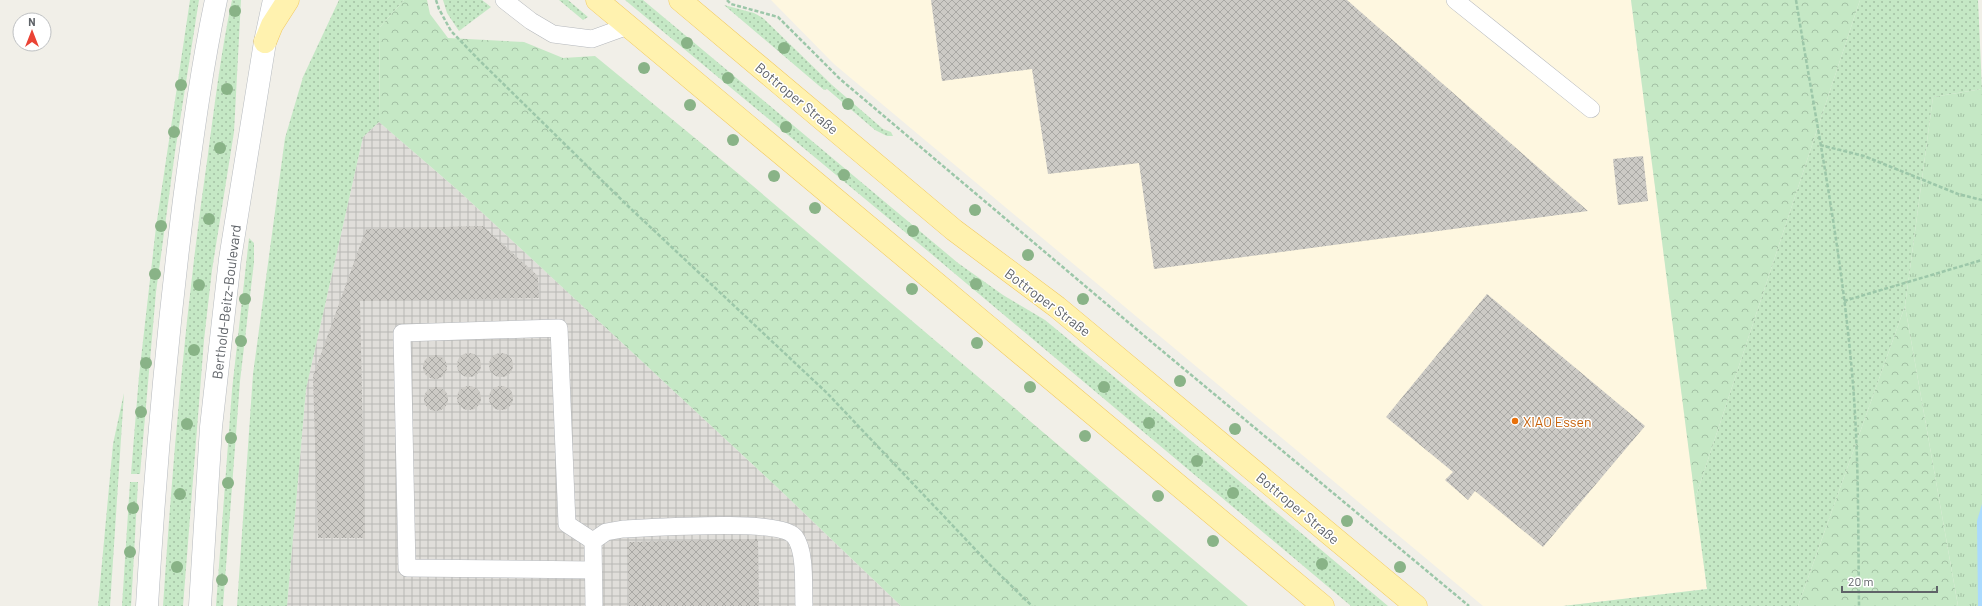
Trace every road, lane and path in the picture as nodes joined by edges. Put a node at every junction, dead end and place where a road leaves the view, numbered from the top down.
1 (216, 0) edge
2 (274, 0) edge
3 (288, 0) edge
4 (436, 0) edge
5 (504, 0) edge
6 (597, 0) edge
7 (680, 0) edge
8 (726, 0) edge
9 (1455, 0) edge
10 (1796, 0) edge
11 (628, 26) junction
12 (265, 42) junction
13 (1591, 109) dead end
14 (1820, 145) junction
15 (1982, 200) edge
16 (1982, 260) edge
17 (1844, 301) junction
18 (592, 541) junction
19 (594, 570) junction
20 (147, 606) edge
21 (200, 606) edge
22 (594, 606) edge
23 (804, 606) edge
24 (1032, 606) edge
25 (1323, 606) edge
26 (1416, 606) edge
27 (1469, 606) edge
28 (1859, 606) edge

1 - 20 main road
2 - 12 main road, Berthold-Beitz-Boulevard
3 - 12 main road
4 - 24 path
5 - 11 lane
6 - 11 main road
7 - 26 main road, Bottroper Straße
8 - 27 path
9 - 13 lane
10 - 14 path
11 - 25 main road
12 - 21 main road, Berthold-Beitz-Boulevard
14 - 15 path
14 - 17 path
16 - 17 path
17 - 28 path
18 - 19 lane
18 - 19 lane
18 - 23 lane
19 - 22 lane

